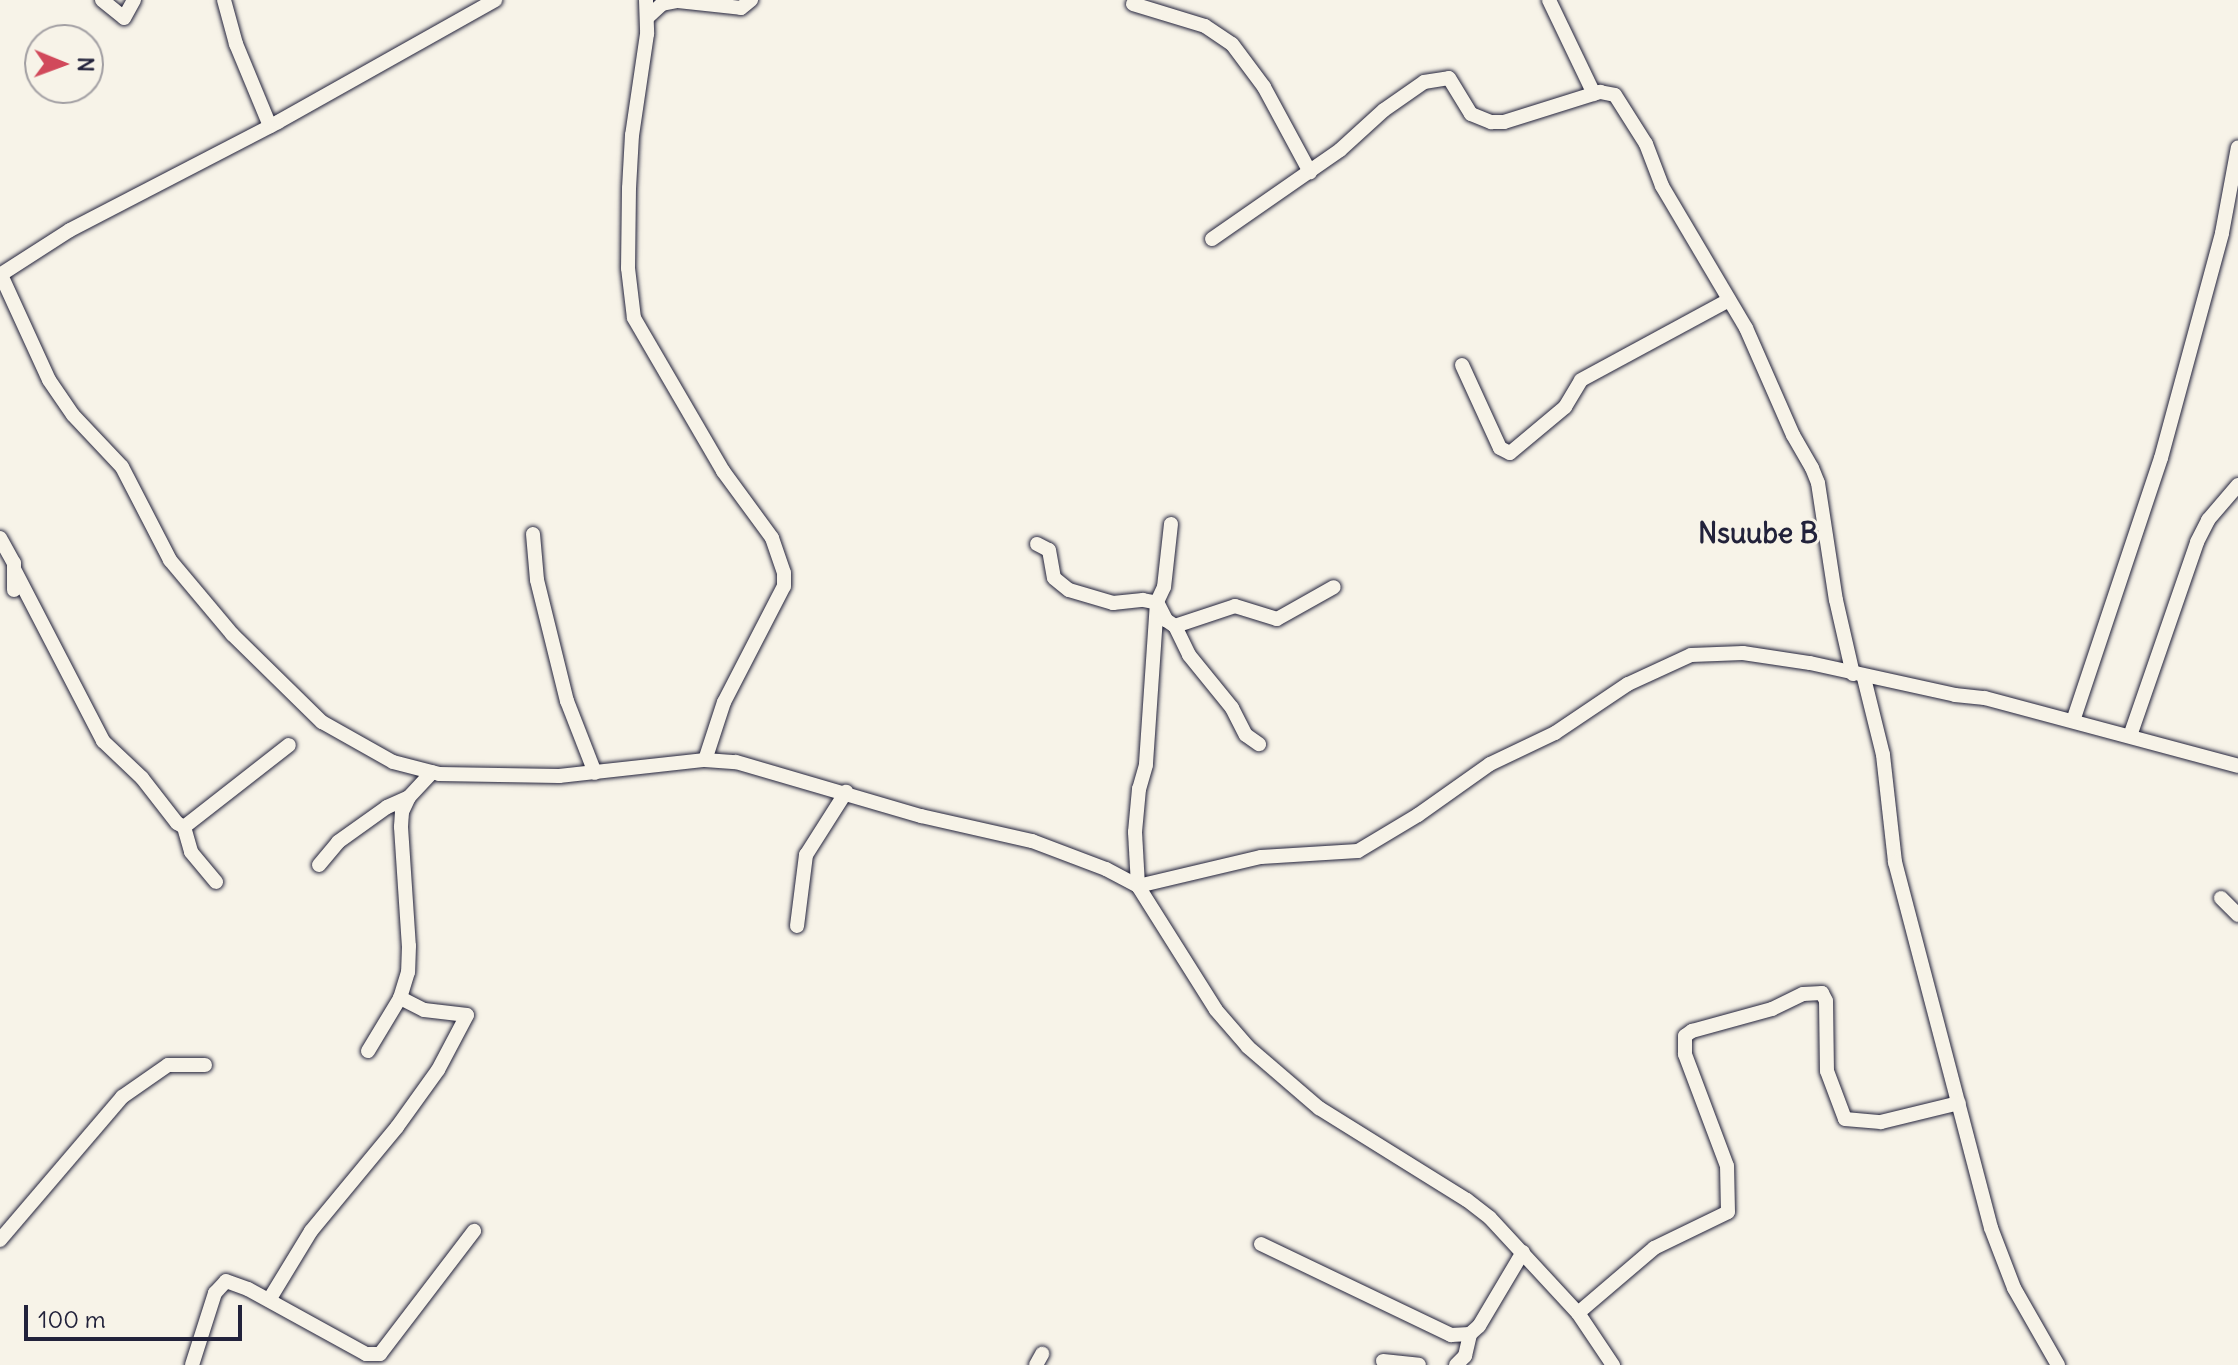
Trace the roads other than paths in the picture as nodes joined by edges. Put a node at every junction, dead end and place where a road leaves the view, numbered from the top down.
1 (102, 0) edge
2 (134, 0) edge
3 (224, 0) edge
4 (495, 0) edge
5 (646, 0) edge
6 (751, 0) edge
7 (1549, 0) edge
8 (1133, 4) dead end
9 (648, 17) junction
10 (1594, 94) junction
11 (270, 126) junction
12 (2238, 147) edge
13 (1310, 172) junction
14 (1212, 239) dead end
15 (1, 275) edge
16 (1729, 300) junction
17 (1462, 365) dead end
18 (2238, 485) edge
19 (1171, 524) dead end
20 (533, 534) dead end
21 (0, 538) edge
22 (1037, 544) dead end
23 (14, 569) junction
24 (1334, 587) dead end
25 (14, 590) dead end
26 (1158, 602) junction
27 (1175, 626) junction
28 (1859, 676) junction
29 (2073, 721) junction
30 (2130, 736) junction
31 (1259, 744) dead end
32 (289, 745) dead end
33 (705, 760) junction
34 (2238, 766) edge
35 (432, 772) junction
36 (595, 773) junction
37 (846, 792) junction
38 (409, 797) junction
39 (184, 827) junction
40 (319, 865) dead end
41 (216, 882) dead end
42 (1138, 886) junction
43 (2221, 898) dead end
44 (2238, 915) edge
45 (797, 926) dead end
46 (400, 998) junction
47 (368, 1051) dead end
48 (205, 1065) dead end
49 (1959, 1103) junction
50 (474, 1231) dead end
51 (0, 1240) edge
52 (1261, 1244) dead end
53 (1523, 1252) junction
54 (269, 1300) junction
55 (1578, 1313) junction
56 (1470, 1334) junction
57 (1383, 1361) dead end
58 (192, 1365) edge
59 (1419, 1365) edge
60 (1456, 1365) edge
61 (1613, 1365) edge
62 (2058, 1365) edge

1 - 2 street
3 - 11 street
4 - 11 street
5 - 9 street
6 - 9 street
7 - 10 street
8 - 13 street
9 - 33 street
10 - 13 street
10 - 16 street
11 - 15 street
12 - 29 street
13 - 14 street
15 - 35 street
16 - 17 street
16 - 28 street
18 - 30 street
19 - 26 street
20 - 36 street
21 - 23 street
22 - 26 street
23 - 25 street
23 - 39 street
24 - 27 street
26 - 27 street
26 - 42 street
27 - 31 street
28 - 29 street
28 - 42 street
28 - 49 street
29 - 30 street
30 - 34 street
32 - 39 street
33 - 36 street
33 - 37 street
35 - 36 street
35 - 38 street
37 - 42 street
37 - 45 street
38 - 40 street
38 - 46 street
39 - 41 street
42 - 53 street
43 - 44 street
46 - 47 street
46 - 54 street
48 - 51 street
49 - 55 street
49 - 62 street
50 - 54 street
52 - 56 street
53 - 55 street
53 - 56 street
54 - 58 street
55 - 61 street
56 - 60 street
57 - 59 street

